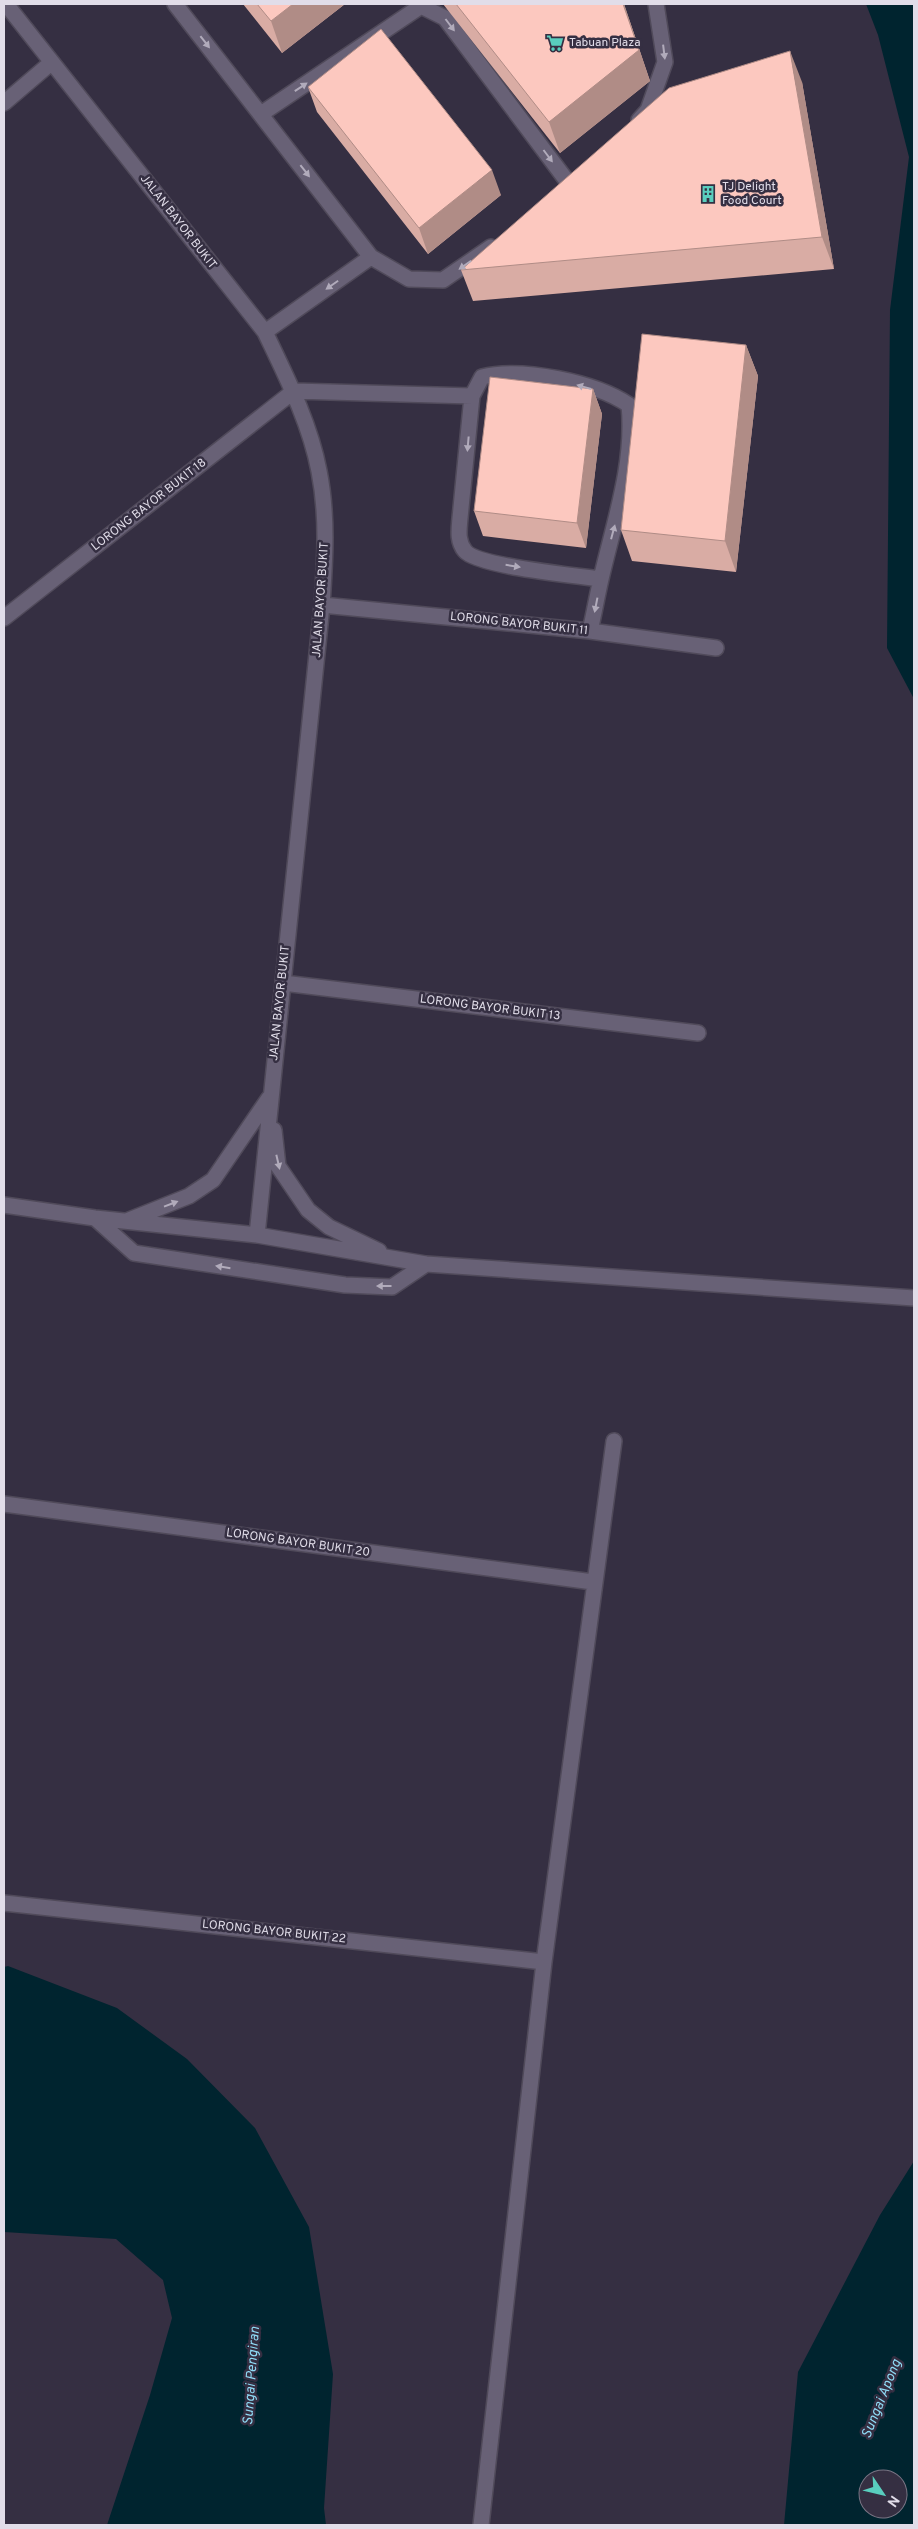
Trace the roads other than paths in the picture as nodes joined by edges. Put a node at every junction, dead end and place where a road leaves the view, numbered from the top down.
1 (6, 4) edge
2 (175, 4) edge
3 (656, 4) edge
4 (52, 62) junction
5 (4, 103) edge
6 (261, 114) junction
7 (628, 132) edge
8 (586, 175) edge
9 (500, 241) edge
10 (371, 257) junction
11 (264, 332) junction
12 (294, 391) junction
13 (472, 396) junction
14 (600, 579) junction
15 (322, 605) junction
16 (4, 618) edge
17 (590, 631) junction
18 (716, 648) dead end
19 (283, 983) junction
20 (698, 1033) dead end
21 (270, 1096) junction
22 (4, 1205) edge
23 (95, 1218) junction
24 (126, 1221) junction
25 (257, 1235) junction
26 (396, 1260) junction
27 (426, 1264) junction
28 (910, 1298) edge
29 (614, 1441) dead end
30 (4, 1504) edge
31 (593, 1582) junction
32 (4, 1903) edge
33 (544, 1962) junction
34 (481, 2525) edge

1 - 4 street, JALAN BAYOR BUKIT
2 -> 6 street
3 -> 7 street
4 - 5 street
4 - 11 street, JALAN BAYOR BUKIT
6 -> 8 street
6 -> 10 street
9 -> 10 street
10 -> 11 street
11 - 12 street, JALAN BAYOR BUKIT
12 - 13 street
12 - 15 street, JALAN BAYOR BUKIT
12 - 16 street, LORONG BAYOR BUKIT 18
13 -> 14 street
14 -> 13 street
14 -> 17 street
15 - 17 street, LORONG BAYOR BUKIT 11
15 - 19 street, JALAN BAYOR BUKIT
17 - 18 street, LORONG BAYOR BUKIT 11
19 - 20 street, LORONG BAYOR BUKIT 13
19 - 21 street, JALAN BAYOR BUKIT
24 -> 21 street
21 - 25 street, JALAN BAYOR BUKIT
21 -> 26 street
22 - 23 street
23 - 24 street
27 -> 23 street
24 - 25 street
25 - 26 street
26 - 27 street
27 - 28 street
29 - 31 street
30 - 31 street, LORONG BAYOR BUKIT 20
31 - 33 street
32 - 33 street, LORONG BAYOR BUKIT 22
33 - 34 street

